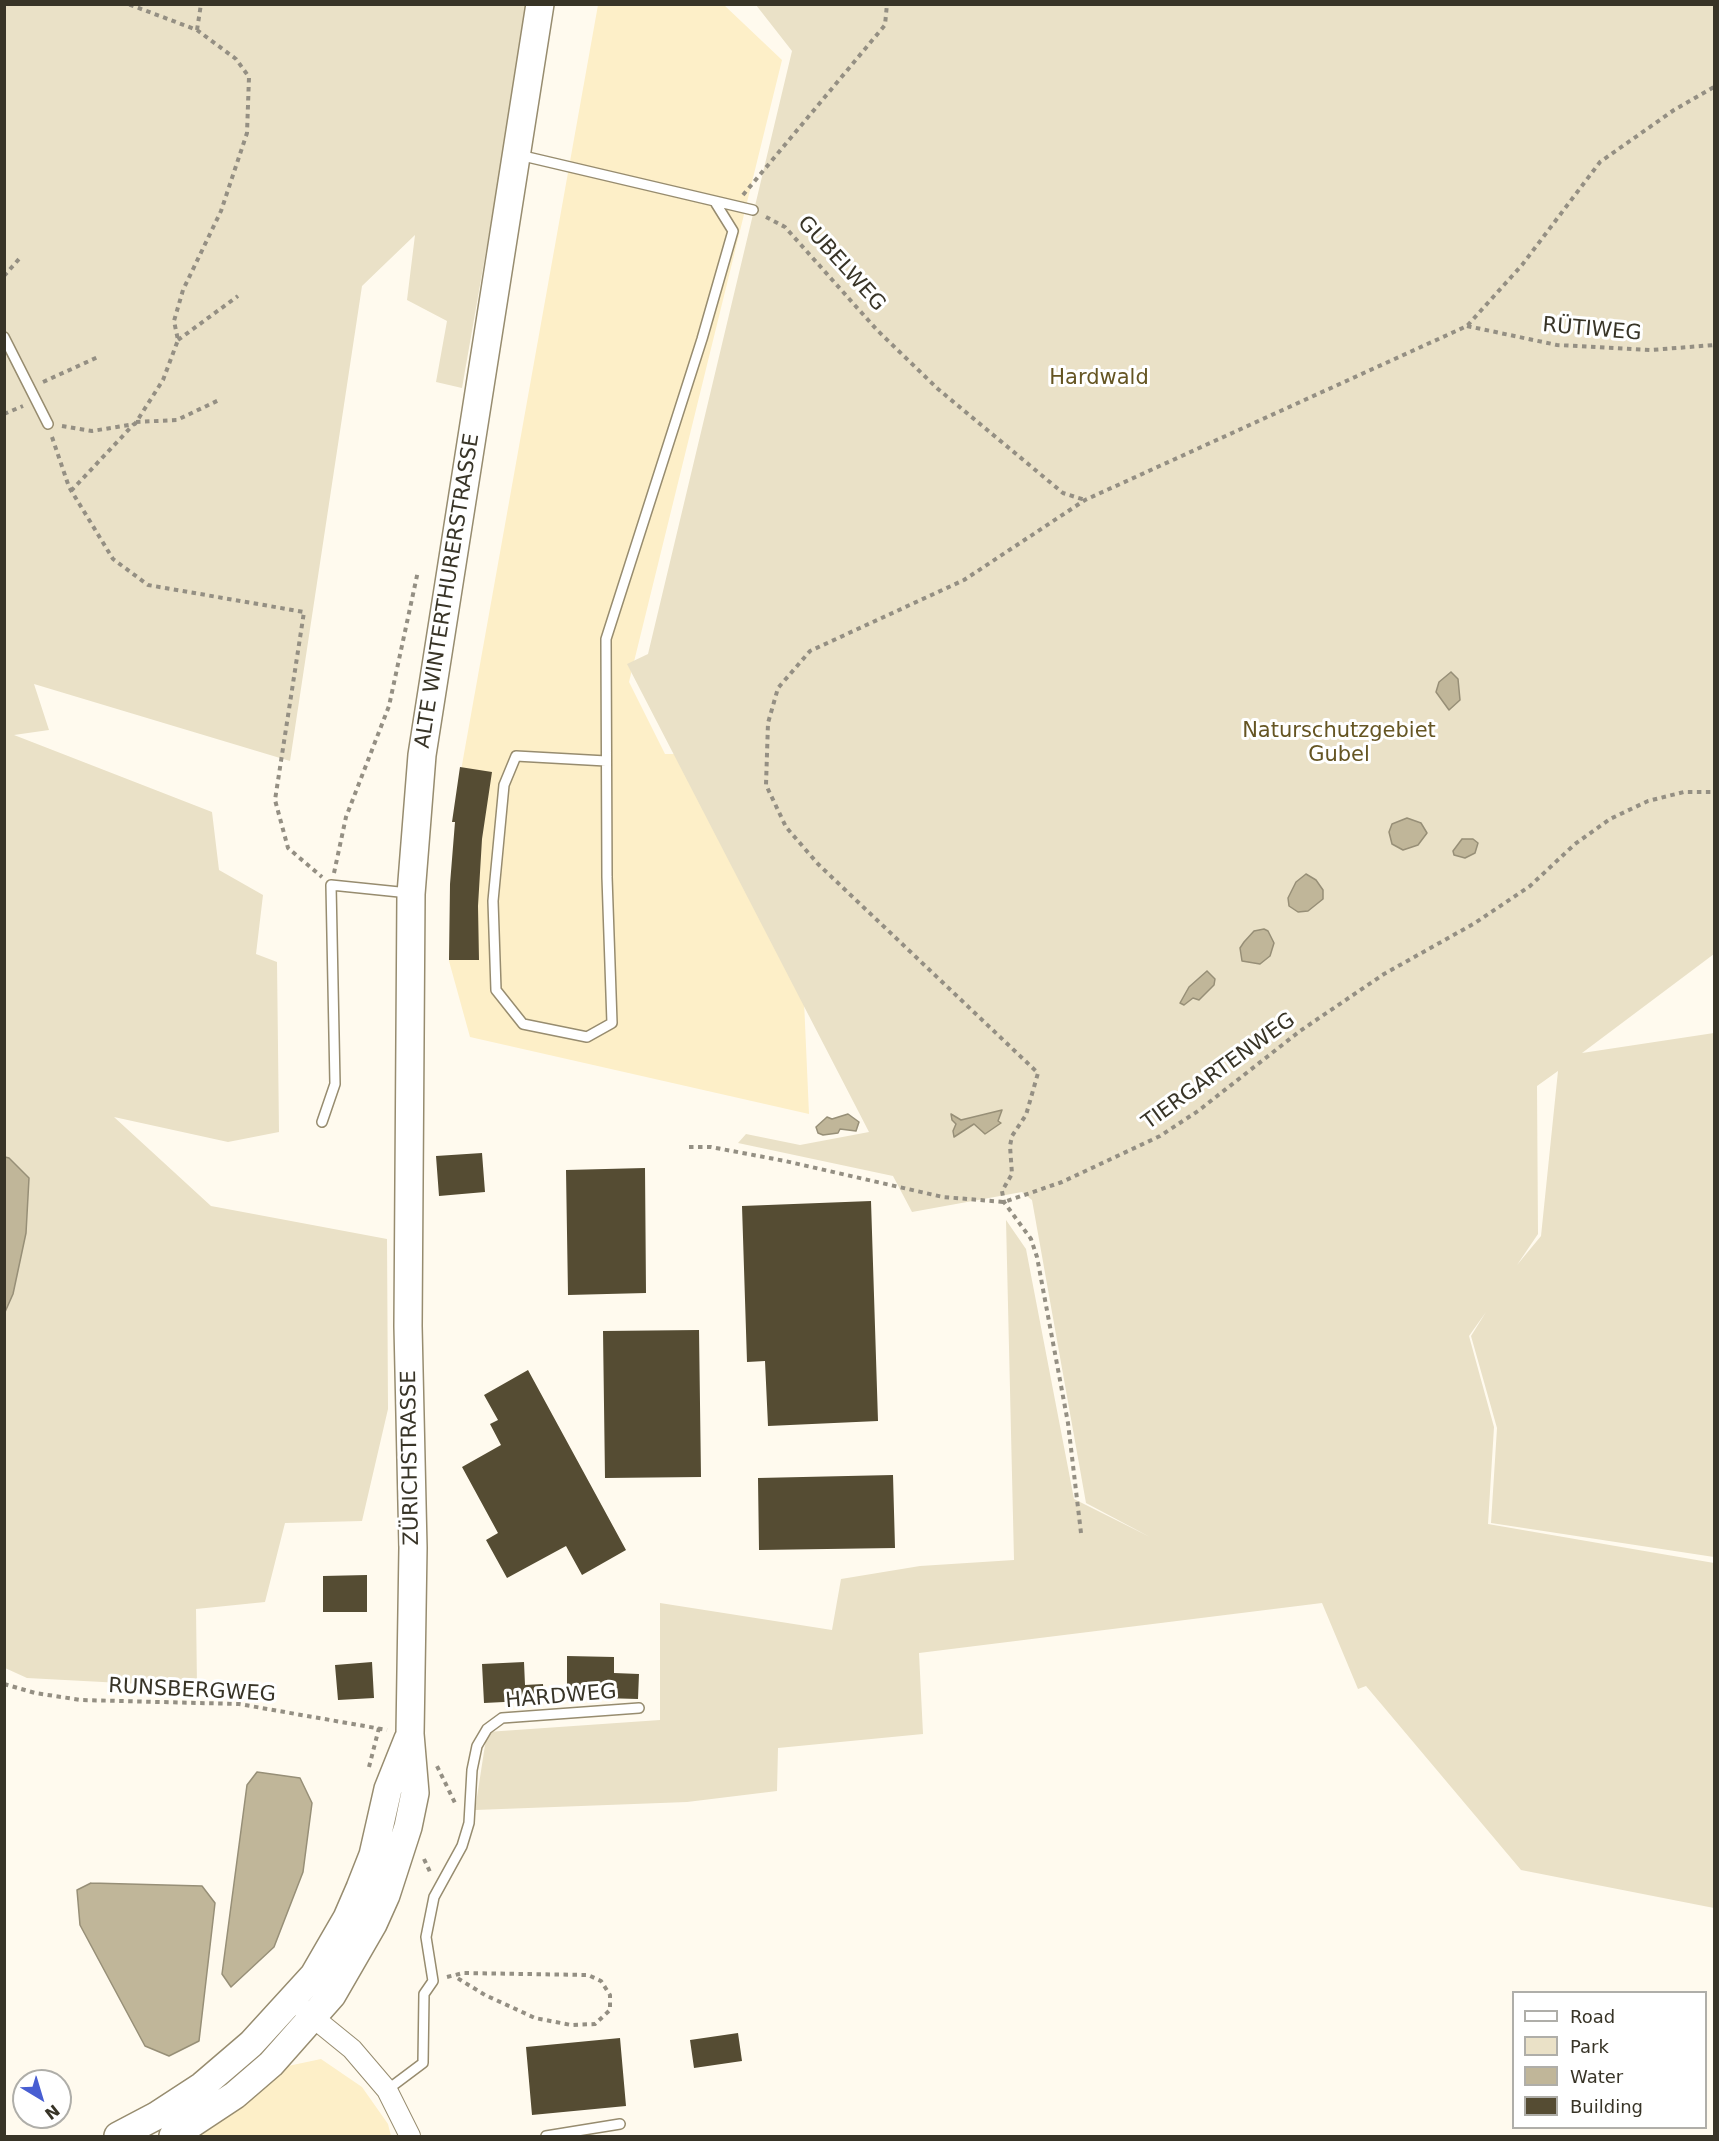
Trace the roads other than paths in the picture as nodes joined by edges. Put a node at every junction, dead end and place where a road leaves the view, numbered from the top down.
1 (540, 4) edge
2 (517, 155) junction
3 (715, 202) junction
4 (753, 210) road end
5 (4, 337) edge
6 (48, 424) road end
7 (606, 761) junction
8 (411, 894) junction
9 (322, 1122) dead end
10 (408, 1181) joint
11 (639, 1708) dead end
12 (410, 1734) junction
13 (292, 2001) junction
14 (313, 2018) junction
15 (387, 2090) junction
16 (620, 2124) dead end
17 (118, 2136) edge
18 (173, 2136) edge
19 (410, 2136) edge
20 (546, 2136) edge

1 - 2 main road, ALTE WINTERTHURERSTRASSE
2 - 3 lane
2 - 8 main road, ALTE WINTERTHURERSTRASSE
3 - 4 lane
3 - 7 lane
5 - 6 lane
7 - 7 lane
8 - 9 lane
8 - 10 main road, ALTE WINTERTHURERSTRASSE
10 - 12 main road, ZÜRICHSTRASSE
11 - 15 lane, HARDWEG
12 - 13 main road, ZÜRICHSTRASSE
12 - 14 main road, ZÜRICHSTRASSE
13 - 14 street
13 - 17 main road, ZÜRICHSTRASSE
14 - 15 street
14 - 18 main road, ZÜRICHSTRASSE
15 - 19 street
16 - 20 lane

